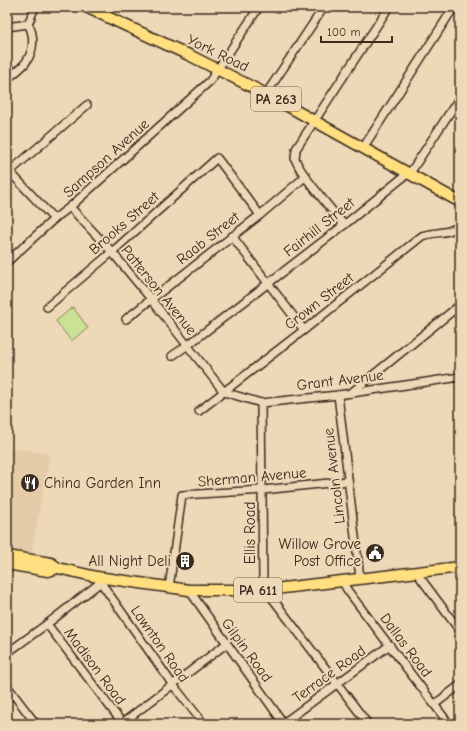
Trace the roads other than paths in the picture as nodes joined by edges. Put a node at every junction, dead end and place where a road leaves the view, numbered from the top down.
1 (34, 7) edge
2 (86, 7) edge
3 (259, 7) edge
4 (324, 7) edge
5 (389, 7) edge
6 (455, 7) edge
7 (460, 10) edge
8 (28, 24) junction
9 (7, 27) edge
10 (218, 69) junction
11 (7, 79) edge
12 (266, 94) junction
13 (460, 97) edge
14 (87, 104) dead end
15 (314, 121) junction
16 (363, 148) junction
17 (8, 173) edge
18 (408, 173) junction
19 (306, 176) junction
20 (460, 202) edge
21 (70, 207) junction
22 (260, 215) junction
23 (54, 219) junction
24 (344, 225) junction
25 (460, 226) edge
26 (232, 236) junction
27 (112, 252) junction
28 (7, 262) edge
29 (267, 283) junction
30 (152, 299) junction
31 (460, 305) edge
32 (47, 307) dead end
33 (126, 319) dead end
34 (304, 330) junction
35 (188, 345) junction
36 (172, 356) dead end
37 (460, 377) edge
38 (224, 392) junction
39 (351, 393) junction
40 (338, 395) junction
41 (261, 403) junction
42 (199, 410) dead end
43 (348, 481) junction
44 (262, 490) junction
45 (7, 556) edge
46 (7, 564) edge
47 (460, 567) edge
48 (58, 568) junction
49 (416, 572) junction
50 (360, 578) junction
51 (99, 580) junction
52 (342, 581) junction
53 (169, 588) junction
54 (189, 590) junction
55 (266, 590) junction
56 (47, 624) junction
57 (460, 631) edge
58 (226, 644) junction
59 (390, 645) junction
60 (7, 653) edge
61 (338, 683) junction
62 (173, 685) junction
63 (460, 685) edge
64 (7, 686) edge
65 (435, 704) junction
66 (36, 724) edge
67 (122, 724) edge
68 (204, 724) edge
69 (283, 724) edge
70 (368, 724) edge
71 (449, 724) edge

1 - 8 street
2 - 10 highway, York Road / PA 263
3 - 10 street, Sampson Avenue
4 - 12 street
5 - 15 street
6 - 7 street
6 - 16 street
8 - 9 street
8 - 11 street
10 - 12 highway, York Road / PA 263
10 - 21 street, Sampson Avenue
12 - 15 highway, York Road / PA 263
13 - 18 street, Fairhill Street
14 - 17 street
15 - 16 highway, York Road / PA 263
15 - 19 street
16 - 18 highway, York Road / PA 263
17 - 23 street
18 - 20 highway, York Road / PA 263
18 - 24 street, Fairhill Street
19 - 22 street, Raab Street
19 - 24 street
21 - 23 street, Sampson Avenue
21 - 27 street, Patterson Avenue
22 - 26 street, Raab Street
22 - 27 street, Brooks Street
23 - 28 street, Sampson Avenue
24 - 29 street, Fairhill Street
25 - 34 street, Crown Street
26 - 29 street
26 - 30 street, Raab Street
27 - 30 street, Patterson Avenue
27 - 32 street, Brooks Street
29 - 34 street
29 - 35 street, Fairhill Street
30 - 33 street, Raab Street
30 - 35 street, Patterson Avenue
31 - 39 street
34 - 38 street, Crown Street
35 - 36 street, Fairhill Street
35 - 38 street, Patterson Avenue
37 - 39 street, Grant Avenue
38 - 41 street, Grant Avenue
38 - 42 street, Crown Street
39 - 40 street, Grant Avenue
40 - 41 street, Grant Avenue
40 - 43 street, Lincoln Avenue
41 - 44 street, Ellis Road
43 - 44 street, Sherman Avenue
43 - 50 street, Lincoln Avenue
44 - 53 street, Sherman Avenue
44 - 55 street, Ellis Road
45 - 48 highway, PA 611
46 - 48 highway, PA 611
47 - 49 highway, PA 611
48 - 51 highway, PA 611
49 - 50 highway, PA 611
49 - 57 street
50 - 52 highway, PA 611
51 - 53 highway, PA 611
51 - 56 street
51 - 62 street, Lawnton Road
52 - 55 highway, PA 611
52 - 59 street, Dallas Road
53 - 54 highway, PA 611
54 - 55 highway, PA 611
54 - 58 street, Gilpin Road
55 - 61 street, Ellis Road
56 - 60 street
56 - 67 street, Madison Road
58 - 62 street
58 - 69 street, Gilpin Road
59 - 61 street, Terrace Road
59 - 65 street, Dallas Road
61 - 69 street, Terrace Road
61 - 70 street, Ellis Road
62 - 67 street
62 - 68 street, Lawnton Road
63 - 65 street
64 - 66 street
65 - 71 street, Dallas Road

